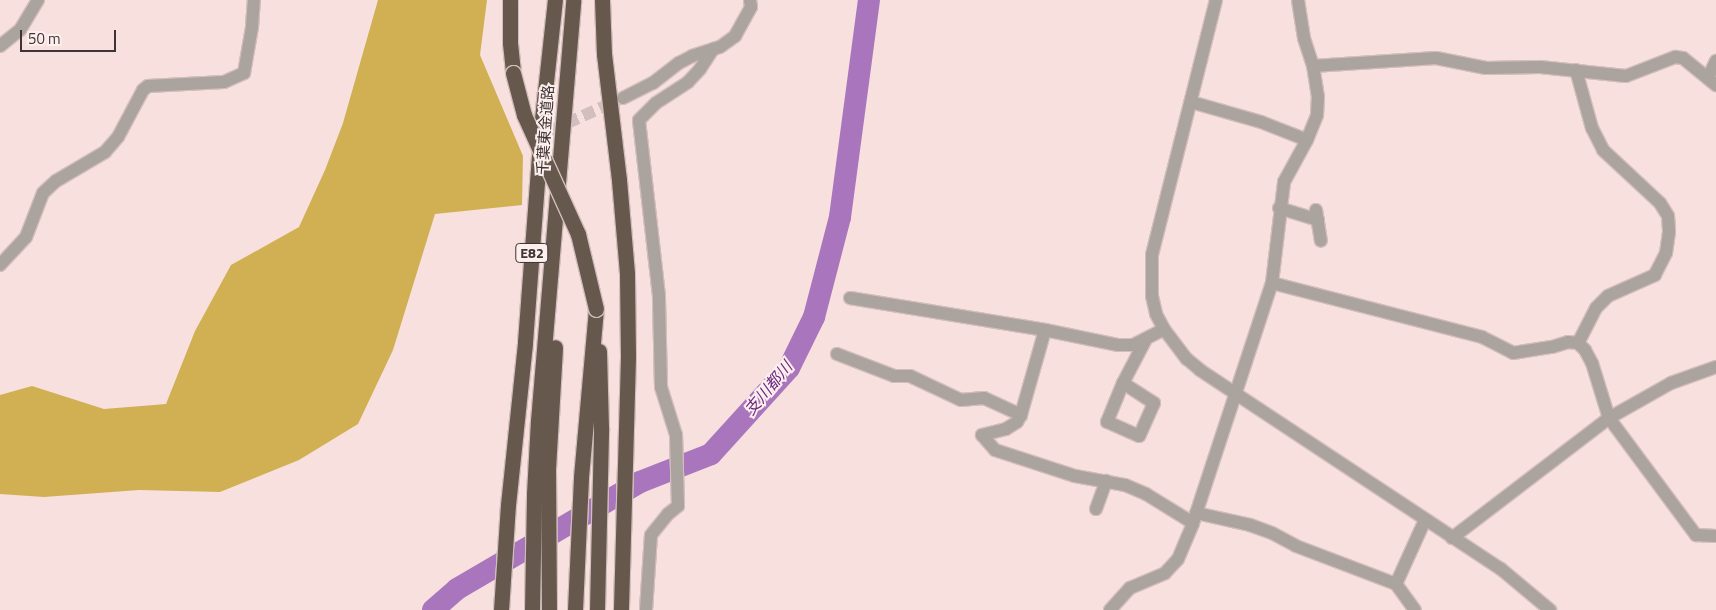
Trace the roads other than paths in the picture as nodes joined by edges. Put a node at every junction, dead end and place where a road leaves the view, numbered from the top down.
1 (38, 0) edge
2 (254, 0) edge
3 (510, 0) edge
4 (555, 0) edge
5 (573, 0) edge
6 (602, 0) edge
7 (750, 0) edge
8 (1216, 0) edge
9 (1298, 0) edge
10 (0, 46) edge
11 (713, 49) junction
12 (1716, 61) edge
13 (1313, 66) junction
14 (1576, 70) junction
15 (1712, 81) edge
16 (623, 98) tunnel mouth
17 (1191, 102) junction
18 (1307, 140) junction
19 (1279, 208) junction
20 (1321, 241) dead end
21 (552, 262) junction
22 (0, 265) edge
23 (1272, 283) junction
24 (850, 298) dead end
25 (596, 309) junction
26 (1164, 329) junction
27 (1045, 330) junction
28 (1146, 339) junction
29 (1578, 343) junction
30 (837, 354) dead end
31 (1716, 367) edge
32 (1123, 383) dead end
33 (1235, 393) junction
34 (1021, 415) junction
35 (1609, 418) junction
36 (1106, 481) junction
37 (1096, 508) dead end
38 (1195, 518) junction
39 (1425, 520) junction
40 (1716, 536) edge
41 (1452, 538) junction
42 (1396, 584) junction
43 (532, 606) edge
44 (501, 610) edge
45 (549, 610) edge
46 (575, 610) edge
47 (597, 610) edge
48 (621, 610) edge
49 (646, 610) edge
50 (1110, 610) edge
51 (1415, 610) edge
52 (1550, 610) edge

1 - 10 street
2 - 22 street
3 - 25 highway, bridge
4 - 44 highway, E82
5 - 21 highway, 千葉東金道路 / E82
6 - 48 highway
7 - 11 street
8 - 17 street
9 - 13 street
11 - 16 street
11 - 49 street
12 - 15 street
13 - 14 street
13 - 18 street
14 - 15 street
14 - 29 street
17 - 18 street
17 - 26 street
18 - 19 street
19 - 20 street
19 - 23 street
21 - 43 highway, E82
21 - 45 highway, E82
23 - 29 street
23 - 33 street
24 - 27 street
25 - 46 highway
25 - 47 highway
26 - 28 street
26 - 33 street
27 - 28 street
27 - 34 street
28 - 32 street
29 - 35 street
30 - 34 street
31 - 35 street
33 - 38 street
33 - 39 street
34 - 36 street
35 - 40 street
35 - 41 street
36 - 37 street
36 - 38 street
38 - 42 street
38 - 50 street
39 - 41 street
39 - 42 street
41 - 52 street
42 - 51 street

